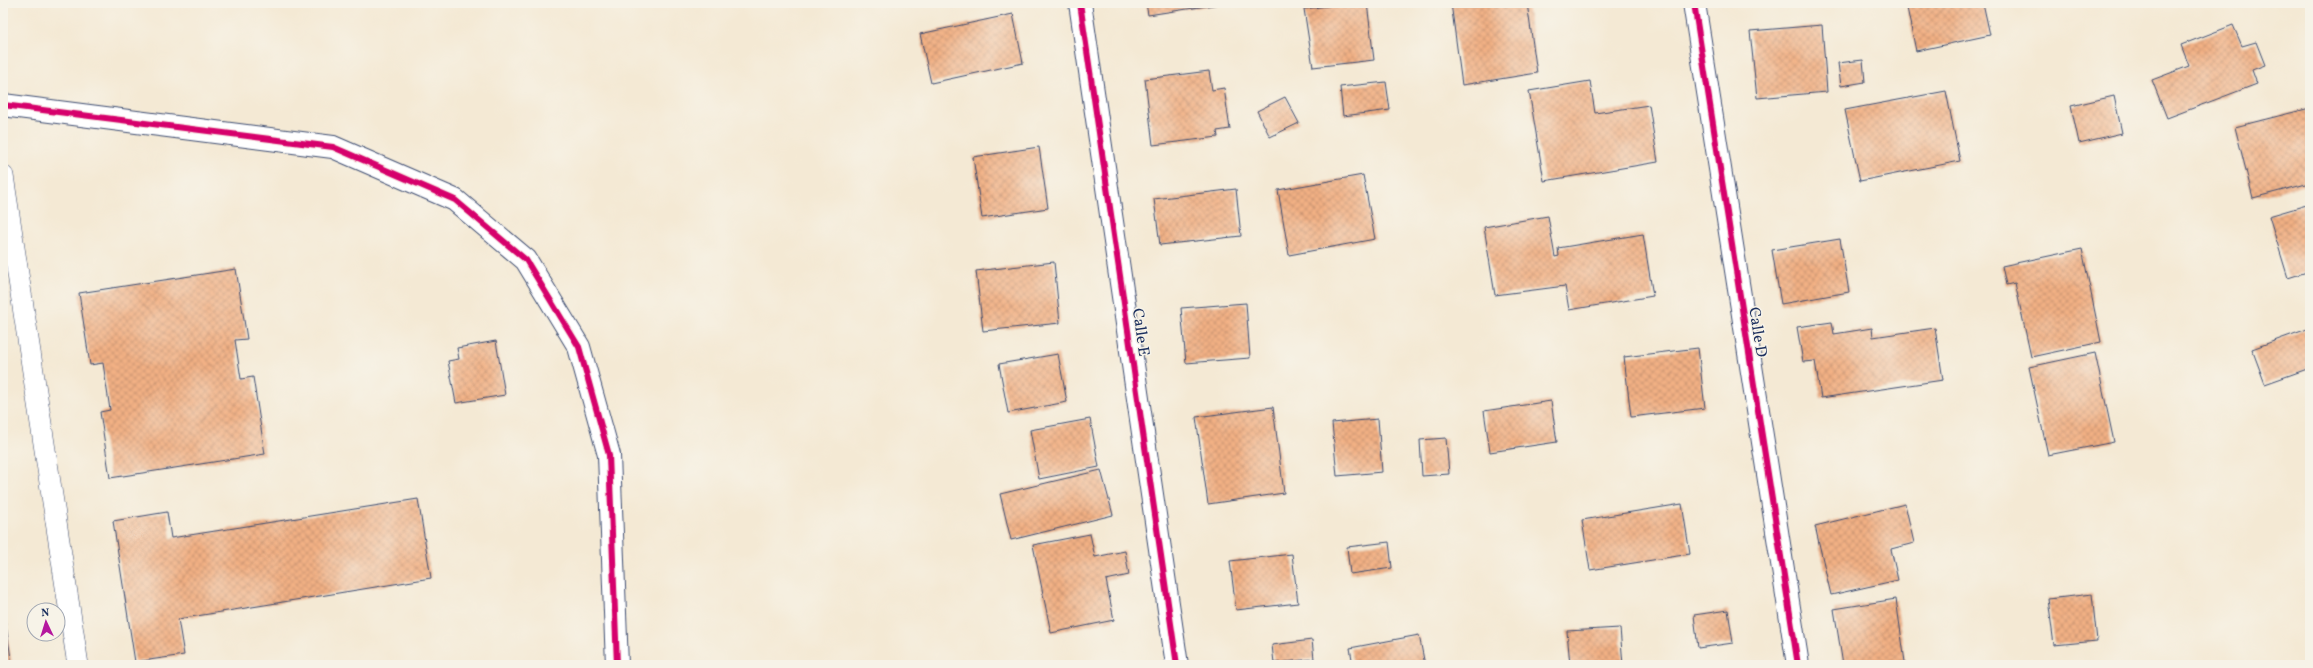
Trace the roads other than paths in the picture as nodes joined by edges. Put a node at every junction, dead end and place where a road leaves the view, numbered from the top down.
1 (1080, 3) edge
2 (1694, 3) edge
3 (3, 105) edge
4 (3, 176) edge
5 (78, 665) edge
6 (617, 665) edge
7 (1177, 665) edge
8 (1798, 665) edge

1 - 7 street, Calle E
2 - 8 street, Calle D
3 - 6 street
4 - 5 lane

